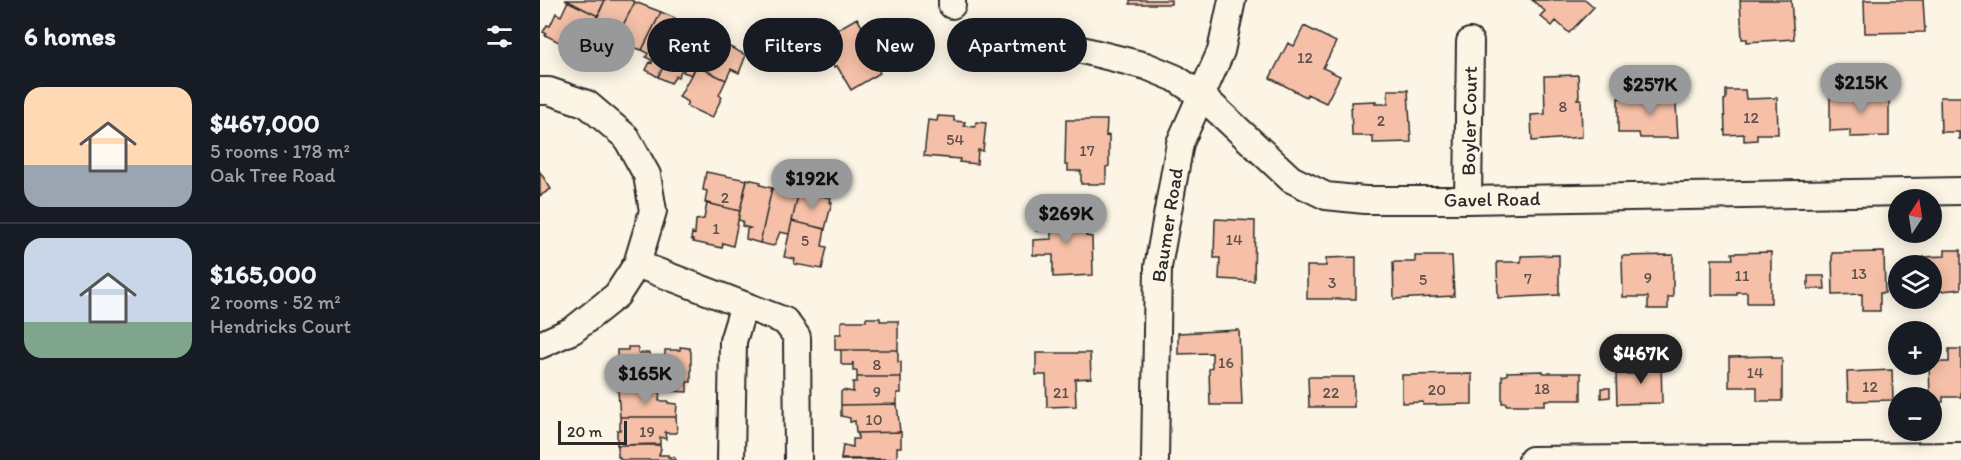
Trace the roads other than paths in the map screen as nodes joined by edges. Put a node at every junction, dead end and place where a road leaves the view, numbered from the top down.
1 (1232, 0) edge
2 (1470, 42) dead end
3 (1087, 51) edge
4 (540, 91) edge
5 (1202, 96) junction
6 (1961, 191) edge
7 (1468, 200) junction
8 (638, 264) junction
9 (744, 305) junction
10 (540, 345) edge
11 (1961, 456) edge
12 (732, 460) edge
13 (798, 460) edge
14 (1155, 460) edge
15 (1532, 460) edge

1 - 5 street, Baumer Road
2 - 7 street, Boyler Court
3 - 5 street, Gavel Road
4 - 8 street
5 - 7 street, Gavel Road
5 - 14 street, Baumer Road
6 - 7 street, Gavel Road
8 - 9 street
8 - 10 street
9 - 12 street
9 - 13 street
11 - 15 street

